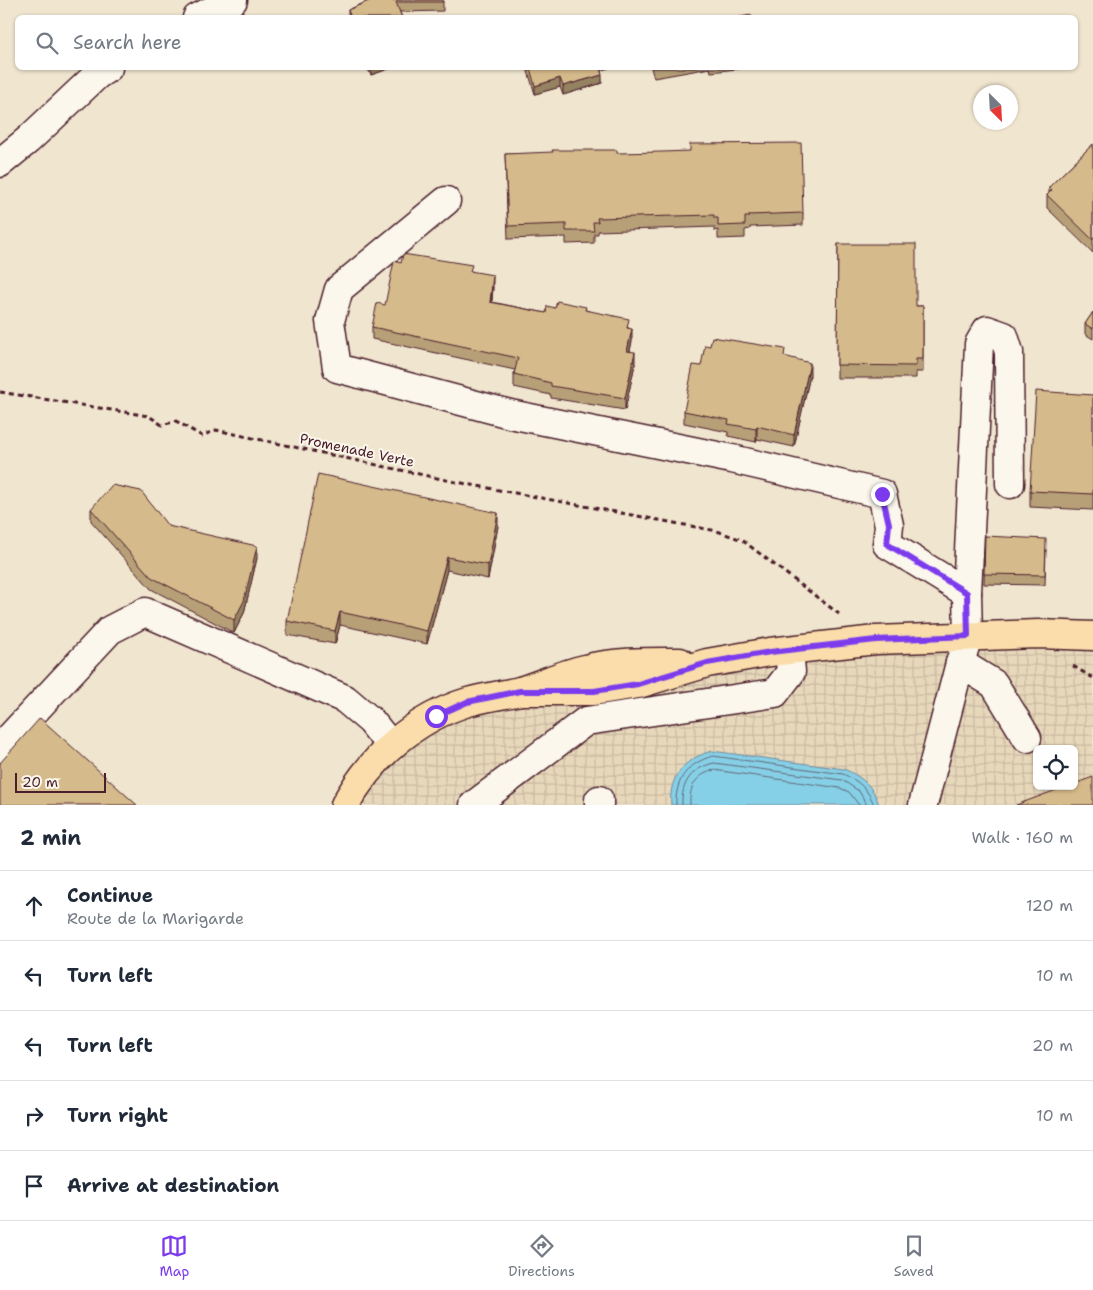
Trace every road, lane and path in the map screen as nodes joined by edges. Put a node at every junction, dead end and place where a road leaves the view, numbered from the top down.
1 (234, 0) edge
2 (203, 15) edge
3 (105, 70) edge
4 (0, 163) edge
5 (446, 202) dead end
6 (0, 392) edge
7 (1010, 484) dead end
8 (967, 593) junction
9 (842, 617) dead end
10 (968, 636) junction
11 (1093, 636) edge
12 (789, 650) junction
13 (960, 663) junction
14 (1027, 738) dead end
15 (391, 746) junction
16 (0, 748) edge
17 (345, 805) edge
18 (474, 805) edge
19 (923, 805) edge

1 - 2 street
3 - 4 street
5 - 8 street
6 - 9 path, Promenade Verte
7 - 8 street
8 - 10 street
10 - 11 main road
10 - 12 main road
10 - 13 street
12 - 15 main road
12 - 18 street
13 - 14 street
13 - 19 street
15 - 16 street
15 - 17 main road

